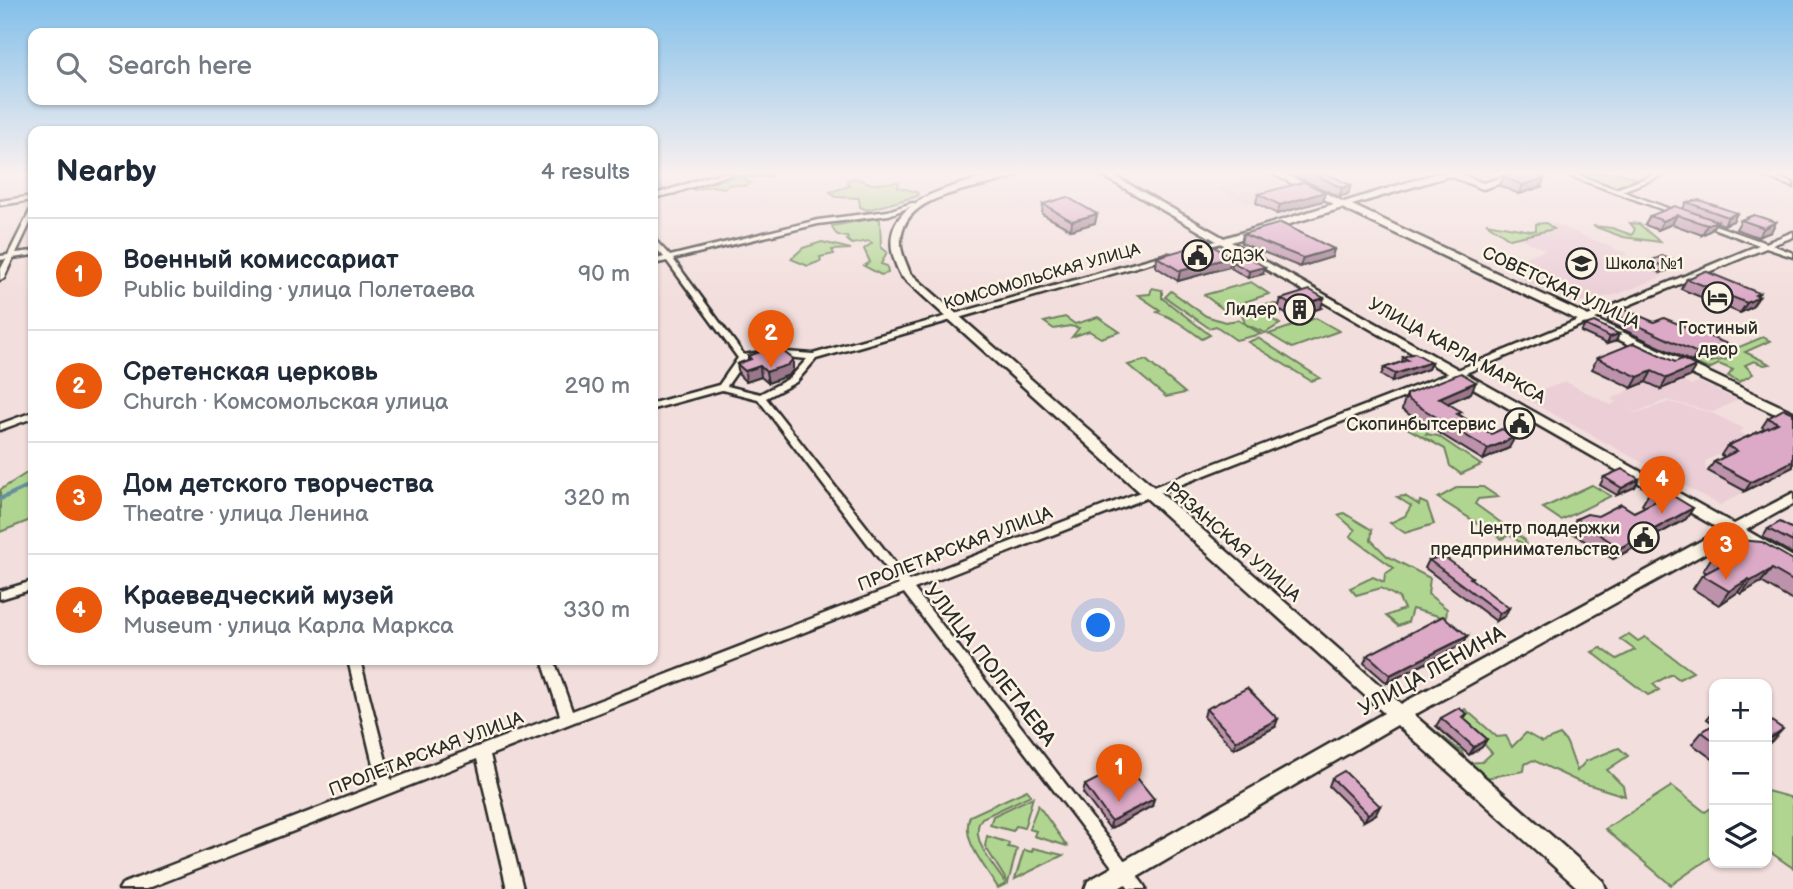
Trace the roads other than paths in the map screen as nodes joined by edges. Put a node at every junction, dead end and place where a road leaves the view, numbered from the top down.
1 (877, 214) edge
2 (908, 214) edge
3 (1176, 214) edge
4 (1311, 214) edge
5 (1363, 214) edge
6 (1679, 214) edge
7 (28, 221) edge
8 (1793, 234) edge
9 (1223, 241) junction
10 (1765, 245) junction
11 (658, 247) edge
12 (28, 254) edge
13 (1793, 255) edge
14 (667, 256) junction
15 (10, 257) junction
16 (0, 258) edge
17 (658, 260) edge
18 (0, 278) edge
19 (955, 319) junction
20 (1590, 321) junction
21 (813, 357) junction
22 (742, 358) junction
23 (1458, 373) junction
24 (722, 387) junction
25 (761, 397) junction
26 (658, 405) edge
27 (28, 417) edge
28 (1793, 417) edge
29 (0, 427) edge
30 (1148, 494) junction
31 (1793, 498) edge
32 (1736, 531) junction
33 (1793, 564) edge
34 (28, 587) edge
35 (906, 587) junction
36 (0, 595) edge
37 (355, 665) edge
38 (550, 665) edge
39 (1399, 714) junction
40 (568, 718) junction
41 (482, 751) junction
42 (386, 788) junction
43 (1126, 872) junction
44 (127, 889) edge
45 (515, 889) edge
46 (1096, 889) edge
47 (1138, 889) edge
48 (1595, 889) edge

1 - 14 street
2 - 19 street, РЯЗАНСКАЯ УЛИЦА
3 - 9 street, УЛИЦА КАРЛА МАРКСА
4 - 9 street, КОМСОМОЛЬСКАЯ УЛИЦА
5 - 20 street, СОВЕТСКАЯ УЛИЦА
6 - 10 street
7 - 15 street
8 - 10 street, ПРОЛЕТАРСКАЯ УЛИЦА
9 - 19 street, КОМСОМОЛЬСКАЯ УЛИЦА
9 - 23 street, УЛИЦА КАРЛА МАРКСА
10 - 13 street
10 - 20 street, ПРОЛЕТАРСКАЯ УЛИЦА
11 - 14 street
12 - 15 street
14 - 17 street
14 - 22 street
15 - 16 street
15 - 18 street
19 - 21 street, КОМСОМОЛЬСКАЯ УЛИЦА
19 - 30 street, РЯЗАНСКАЯ УЛИЦА
20 - 23 street, ПРОЛЕТАРСКАЯ УЛИЦА
20 - 28 street, СОВЕТСКАЯ УЛИЦА
21 - 22 street, КОМСОМОЛЬСКАЯ УЛИЦА
21 - 25 street
22 - 24 street
23 - 30 street, ПРОЛЕТАРСКАЯ УЛИЦА
23 - 32 street, УЛИЦА КАРЛА МАРКСА
24 - 25 street
24 - 26 street
25 - 35 street, УЛИЦА ПОЛЕТАЕВА
27 - 29 street
30 - 35 street, ПРОЛЕТАРСКАЯ УЛИЦА
30 - 39 street, РЯЗАНСКАЯ УЛИЦА
31 - 32 street, УЛИЦА ЛЕНИНА
32 - 33 street, УЛИЦА КАРЛА МАРКСА
32 - 39 street, УЛИЦА ЛЕНИНА
34 - 36 street
35 - 40 street, ПРОЛЕТАРСКАЯ УЛИЦА
35 - 43 street, УЛИЦА ПОЛЕТАЕВА
37 - 42 street
38 - 40 street
39 - 43 street, УЛИЦА ЛЕНИНА
39 - 48 street, РЯЗАНСКАЯ УЛИЦА
40 - 41 street, ПРОЛЕТАРСКАЯ УЛИЦА
41 - 42 street, ПРОЛЕТАРСКАЯ УЛИЦА
41 - 45 street
42 - 44 street, ПРОЛЕТАРСКАЯ УЛИЦА
43 - 46 street, УЛИЦА ЛЕНИНА
43 - 47 street, УЛИЦА ПОЛЕТАЕВА

